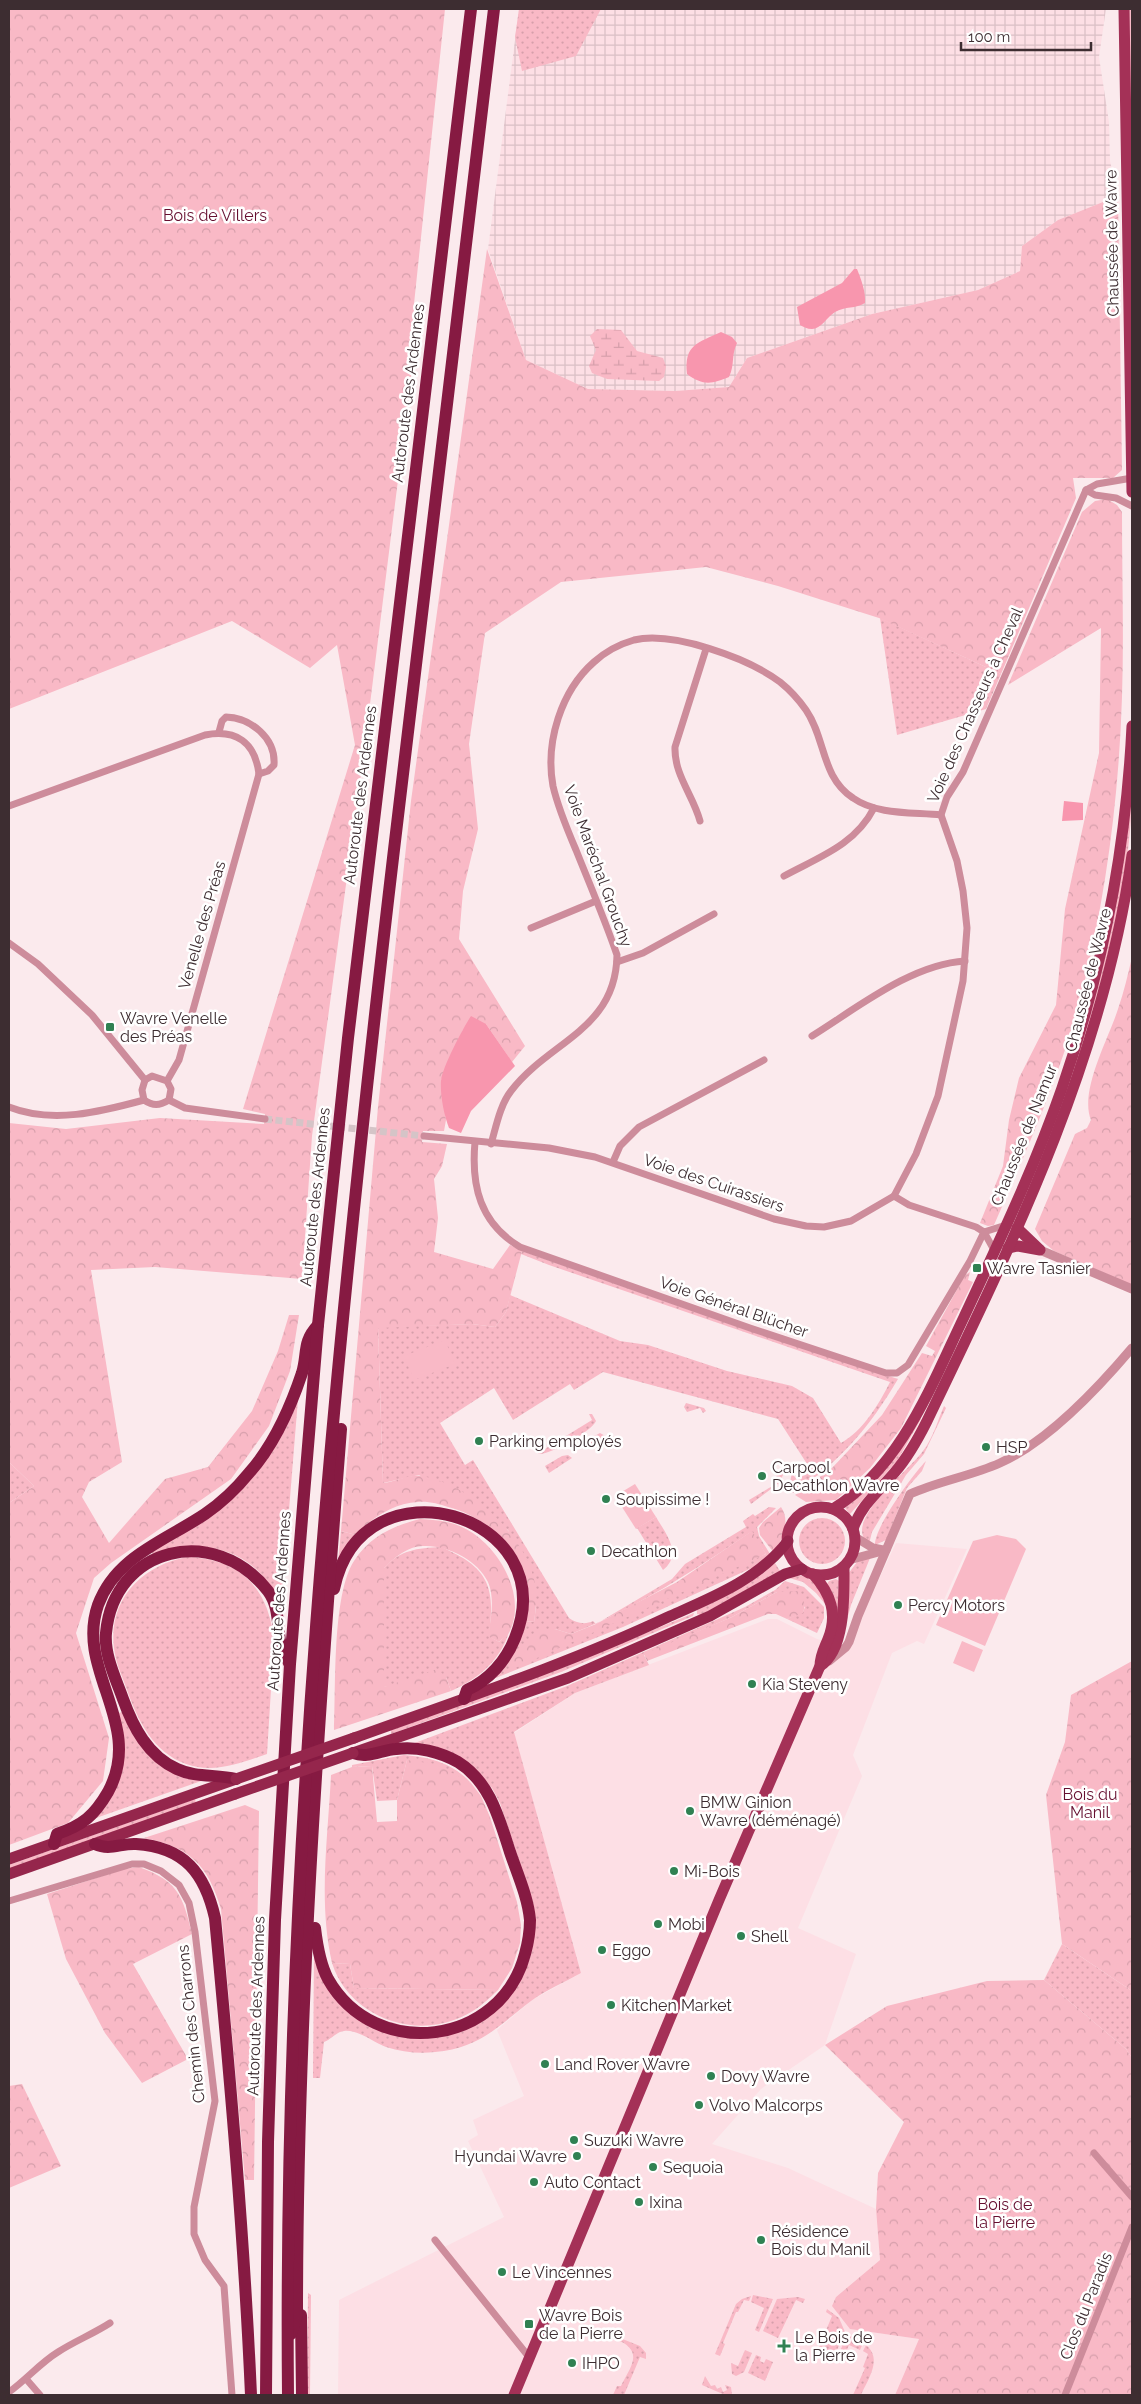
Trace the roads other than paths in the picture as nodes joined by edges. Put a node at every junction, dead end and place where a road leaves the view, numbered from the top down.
1 (471, 9) edge
2 (494, 9) edge
3 (1124, 9) edge
4 (1132, 478) edge
5 (1086, 490) junction
6 (1132, 492) edge
7 (1132, 506) edge
8 (706, 649) junction
9 (1132, 726) edge
10 (219, 732) junction
11 (259, 774) junction
12 (9, 806) edge
13 (874, 808) junction
14 (941, 815) junction
15 (700, 821) dead end
16 (1132, 856) edge
17 (784, 876) dead end
18 (596, 901) junction
19 (714, 914) dead end
20 (531, 928) dead end
21 (9, 943) edge
22 (965, 961) junction
23 (617, 962) junction
24 (812, 1036) dead end
25 (764, 1060) dead end
26 (145, 1080) junction
27 (167, 1081) junction
28 (144, 1100) junction
29 (169, 1100) junction
30 (9, 1107) edge
31 (265, 1119) tunnel mouth
32 (424, 1136) tunnel mouth
33 (1055, 1138) joint
34 (475, 1142) junction
35 (490, 1144) junction
36 (613, 1162) junction
37 (894, 1196) junction
38 (1011, 1227) junction
39 (984, 1232) junction
40 (1008, 1248) junction
41 (994, 1250) junction
42 (1040, 1250) junction
43 (346, 1285) junction
44 (1132, 1289) edge
45 (318, 1325) junction
46 (1132, 1348) edge
47 (833, 1509) junction
48 (854, 1533) junction
49 (788, 1541) junction
50 (886, 1550) junction
51 (847, 1564) junction
52 (802, 1569) junction
53 (813, 1574) junction
54 (327, 1608) junction
55 (824, 1663) junction
56 (290, 1664) junction
57 (464, 1699) junction
58 (352, 1753) junction
59 (317, 1755) junction
60 (236, 1779) junction
61 (54, 1844) junction
62 (95, 1844) junction
63 (9, 1860) edge
64 (9, 1874) edge
65 (9, 1901) edge
66 (300, 2108) junction
67 (1094, 2153) dead end
68 (1132, 2198) edge
69 (1132, 2227) edge
70 (435, 2240) dead end
71 (110, 2323) dead end
72 (287, 2347) junction
73 (529, 2357) junction
74 (27, 2380) junction
75 (9, 2392) edge
76 (40, 2395) edge
77 (232, 2395) edge
78 (251, 2395) edge
79 (266, 2395) edge
80 (288, 2395) edge
81 (302, 2395) edge
82 (514, 2395) edge
83 (1065, 2395) edge

1 - 45 highway, Autoroute des Ardennes
2 - 43 highway
3 - 4 main road, Chaussée de Wavre
4 - 5 street
4 - 6 main road
5 - 7 street
5 - 14 street, Voie des Chasseurs à Cheval
8 - 13 street, Voie Maréchal Grouchy
8 - 15 street
8 - 18 street, Voie Maréchal Grouchy
9 - 38 main road, Chaussée de Namur
10 - 11 street
10 - 11 street, Venelle des Préas
10 - 12 street, Venelle des Préas
11 - 27 street, Venelle des Préas
13 - 14 street, Voie Maréchal Grouchy
13 - 17 street
14 - 22 street, Voie des Chasseurs à Cheval
16 - 33 main road, Chaussée de Wavre
18 - 20 street
18 - 23 street, Voie Maréchal Grouchy
19 - 23 street
21 - 26 street
22 - 24 street
22 - 37 street, Voie des Chasseurs à Cheval
23 - 35 street, Voie Maréchal Grouchy
25 - 36 street
26 - 27 street
26 - 28 street
27 - 29 street
28 - 29 street
28 - 30 street
29 - 31 street
32 - 34 street, Voie des Cuirassiers
33 - 38 main road, Chaussée de Namur
34 - 35 street, Voie des Cuirassiers
34 - 39 street, Voie Général Blücher
35 - 36 street, Voie des Cuirassiers
36 - 37 street, Voie des Cuirassiers
37 - 39 street
38 - 39 street
38 - 40 main road, Chaussée de Namur
38 - 41 main road, Chaussée de Namur
38 - 42 main road
39 - 41 street
40 - 42 main road
40 - 48 main road, Chaussée de Namur
41 - 47 main road, Chaussée de Namur
42 - 44 street
43 - 54 highway
43 - 72 highway
45 - 56 highway, Autoroute des Ardennes
45 - 61 highway
46 - 50 street
47 - 48 main road
47 - 49 main road
48 - 50 street
48 - 51 main road, Chaussée de Namur
49 - 52 main road
49 - 57 highway
50 - 51 street
50 - 55 street
51 - 53 main road
51 - 55 main road, Chaussée de Namur
52 - 53 main road, Chaussée de Namur
52 - 58 highway
53 - 55 main road, Chaussée de Namur
54 - 57 highway
54 - 59 highway
55 - 73 main road, Chaussée de Namur
56 - 60 highway
56 - 79 highway, Autoroute des Ardennes
57 - 60 highway, bridge
58 - 59 highway
58 - 62 highway, bridge
59 - 66 highway
60 - 61 highway
61 - 63 highway
62 - 64 highway
62 - 78 highway
65 - 77 street, Chemin des Charrons
66 - 72 highway
66 - 81 highway
67 - 68 street
69 - 83 street, Clos du Paradis
70 - 73 street
71 - 74 street
72 - 80 highway
73 - 82 main road, Chaussée de Namur
74 - 75 street
74 - 76 street

